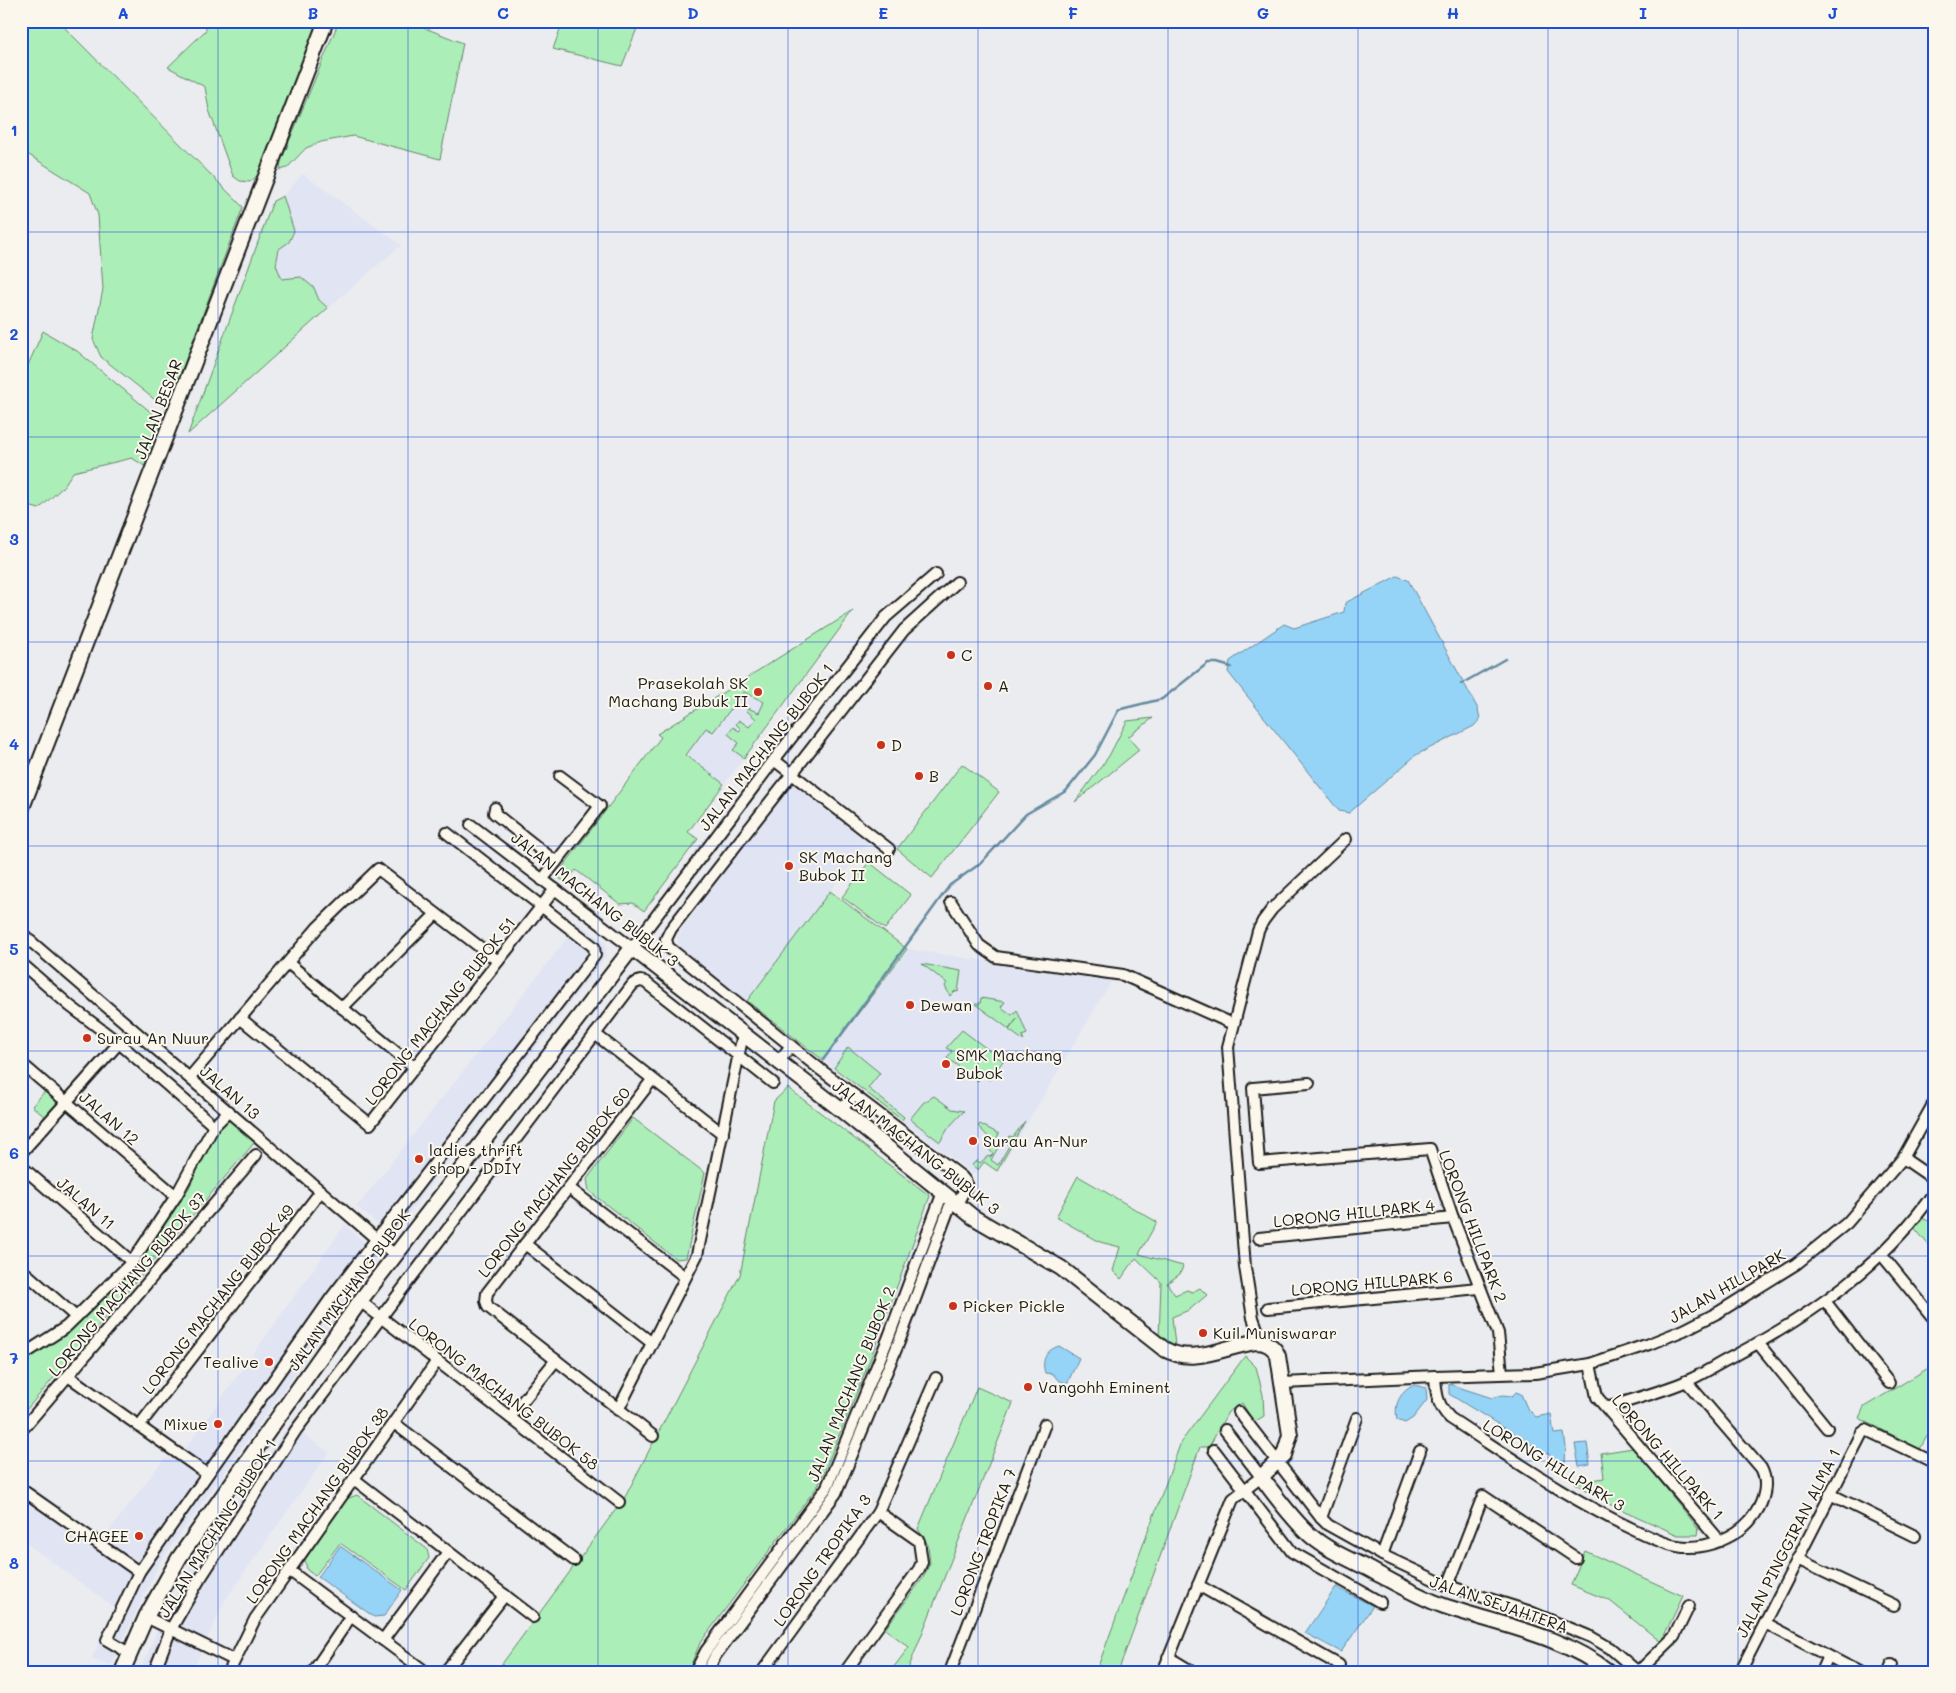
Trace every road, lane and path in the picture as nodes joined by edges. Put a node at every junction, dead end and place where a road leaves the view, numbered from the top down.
1 (326, 21) edge
2 (936, 574) dead end
3 (957, 582) dead end
4 (774, 760) junction
5 (791, 773) junction
6 (560, 776) dead end
7 (495, 808) dead end
8 (21, 810) edge
9 (471, 825) dead end
10 (447, 833) dead end
11 (1346, 839) dead end
12 (889, 849) dead end
13 (556, 862) junction
14 (542, 880) junction
15 (554, 889) junction
16 (951, 902) dead end
17 (541, 906) junction
18 (436, 914) junction
19 (21, 933) edge
20 (632, 948) junction
21 (498, 961) junction
22 (288, 962) junction
23 (21, 963) edge
24 (342, 1008) junction
25 (240, 1018) junction
26 (1234, 1024) junction
27 (594, 1034) junction
28 (743, 1034) junction
29 (119, 1043) junction
30 (791, 1046) junction
31 (739, 1057) junction
32 (778, 1062) junction
33 (21, 1063) edge
34 (414, 1067) junction
35 (190, 1077) junction
36 (652, 1080) junction
37 (773, 1083) dead end
38 (1309, 1083) dead end
39 (854, 1095) junction
40 (1935, 1101) edge
41 (67, 1102) junction
42 (842, 1110) junction
43 (229, 1111) junction
44 (214, 1126) junction
45 (723, 1134) junction
46 (21, 1153) edge
47 (256, 1155) dead end
48 (1903, 1158) junction
49 (21, 1166) edge
50 (1935, 1180) edge
51 (569, 1188) junction
52 (321, 1191) junction
53 (1935, 1191) edge
54 (176, 1196) junction
55 (950, 1199) junction
56 (1453, 1218) junction
57 (1259, 1238) dead end
58 (377, 1239) junction
59 (525, 1244) junction
60 (395, 1255) junction
61 (1882, 1255) junction
62 (917, 1260) junction
63 (132, 1262) junction
64 (928, 1265) junction
65 (21, 1269) edge
66 (685, 1277) junction
67 (1479, 1288) junction
68 (1825, 1301) junction
69 (365, 1305) junction
70 (1268, 1308) dead end
71 (380, 1316) junction
72 (76, 1317) junction
73 (1935, 1320) edge
74 (1262, 1342) junction
75 (1758, 1343) junction
76 (652, 1344) junction
77 (21, 1356) edge
78 (556, 1360) junction
79 (437, 1361) junction
80 (1590, 1364) junction
81 (1502, 1373) junction
82 (68, 1376) junction
83 (1435, 1376) junction
84 (936, 1378) dead end
85 (1686, 1382) junction
86 (1283, 1383) junction
87 (1889, 1383) dead end
88 (1607, 1408) junction
89 (618, 1410) junction
90 (1239, 1412) dead end
91 (510, 1417) junction
92 (1357, 1418) dead end
93 (394, 1423) junction
94 (1045, 1424) dead end
95 (139, 1426) junction
96 (1827, 1428) dead end
97 (1225, 1430) dead end
98 (21, 1431) edge
99 (652, 1436) dead end
100 (1214, 1450) dead end
101 (1420, 1451) dead end
102 (1278, 1462) junction
103 (1934, 1463) edge
104 (207, 1474) junction
105 (1261, 1477) junction
106 (354, 1479) junction
107 (21, 1488) edge
108 (1245, 1490) junction
109 (1830, 1494) junction
110 (619, 1502) dead end
111 (878, 1512) junction
112 (1320, 1518) junction
113 (1915, 1536) dead end
114 (1720, 1540) junction
115 (448, 1552) junction
116 (1382, 1555) junction
117 (1576, 1558) dead end
118 (1797, 1559) junction
119 (574, 1560) dead end
120 (290, 1570) junction
121 (139, 1572) junction
122 (1198, 1585) junction
123 (1448, 1586) junction
124 (505, 1595) junction
125 (1380, 1602) dead end
126 (1894, 1605) dead end
127 (1689, 1606) dead end
128 (351, 1616) junction
129 (533, 1616) dead end
130 (146, 1617) junction
131 (1765, 1623) junction
132 (171, 1629) junction
133 (383, 1640) junction
134 (129, 1653) junction
135 (1828, 1656) junction
136 (1168, 1657) junction
137 (234, 1660) junction
138 (1339, 1665) dead end
139 (122, 1672) edge
140 (154, 1672) edge
141 (229, 1672) edge
142 (313, 1672) edge
143 (426, 1672) edge
144 (445, 1672) edge
145 (695, 1672) edge
146 (707, 1672) edge
147 (762, 1672) edge
148 (845, 1672) edge
149 (950, 1672) edge
150 (1163, 1672) edge
151 (1193, 1672) edge
152 (1609, 1672) edge
153 (1638, 1672) edge
154 (1740, 1672) edge
155 (1821, 1672) edge
156 (1859, 1672) edge

1 - 8 main road, JALAN BESAR
2 - 4 street, JALAN MACHANG BUBOK 1
3 - 5 street
4 - 5 street
4 - 20 street, JALAN MACHANG BUBOK 1
5 - 12 street
5 - 30 street
6 - 13 street
7 - 13 street
9 - 14 street, JALAN MACHANG BUBUK 3
10 - 17 street
11 - 26 street
13 - 14 street
14 - 15 street, JALAN MACHANG BUBUK 3
15 - 17 street, LORONG MACHANG BUBOK 51
15 - 20 street, JALAN MACHANG BUBUK 3
16 - 26 street
17 - 21 street, LORONG MACHANG BUBOK 51
17 - 58 street
18 - 21 street
18 - 22 street
18 - 24 street
19 - 35 street, JALAN 13
20 - 28 main road, JALAN MACHANG BUBUK 3
20 - 60 main road, JALAN MACHANG BUBOK
21 - 34 street, LORONG MACHANG BUBOK 51
22 - 24 street
22 - 25 street
23 - 29 street
24 - 34 street
25 - 34 street, LORONG MACHANG BUBOK 51
25 - 35 street
26 - 74 street
27 - 31 street
27 - 36 street
27 - 71 street
28 - 31 street
28 - 32 main road, JALAN MACHANG BUBUK 3
29 - 41 street
29 - 44 street
30 - 32 street
30 - 39 street
31 - 37 street
31 - 45 street
32 - 42 main road, JALAN MACHANG BUBUK 3
33 - 41 street, JALAN 12
35 - 43 street, JALAN 13
36 - 45 street
36 - 51 street, LORONG MACHANG BUBOK 60
38 - 56 street, LORONG HILLPARK 2
39 - 42 street
39 - 55 street
40 - 48 street, JALAN HILLPARK
41 - 46 street
41 - 54 street, JALAN 12
42 - 55 main road, JALAN MACHANG BUBUK 3
43 - 44 street
43 - 52 street, JALAN 13
44 - 54 street
45 - 66 street
47 - 82 street, LORONG MACHANG BUBOK 37
48 - 50 street
48 - 80 street, JALAN HILLPARK
49 - 63 street, JALAN 11
51 - 59 street, LORONG MACHANG BUBOK 60
51 - 66 street
52 - 58 street, JALAN 13
52 - 95 street, LORONG MACHANG BUBOK 49
53 - 61 street
54 - 63 street
55 - 62 street, JALAN MACHANG BUBOK 2
55 - 64 street, JALAN MACHANG BUBOK 2
55 - 74 main road, JALAN MACHANG BUBUK 3
56 - 57 street, LORONG HILLPARK 4
56 - 67 street, LORONG HILLPARK 2
58 - 60 street, JALAN 13
58 - 104 street
59 - 76 street
59 - 78 street, LORONG MACHANG BUBOK 60
60 - 69 main road, JALAN MACHANG BUBOK
61 - 68 street
61 - 73 street
62 - 64 street
62 - 145 street, JALAN MACHANG BUBOK 2
63 - 72 street
64 - 146 street, JALAN MACHANG BUBOK 2
65 - 72 street
66 - 76 street
67 - 70 street, LORONG HILLPARK 6
67 - 81 street, LORONG HILLPARK 2
68 - 75 street
68 - 87 street
69 - 71 street, LORONG MACHANG BUBOK 58
69 - 130 main road, JALAN MACHANG BUBOK
71 - 79 street, LORONG MACHANG BUBOK 58
71 - 132 street, JALAN MACHANG BUBOK 1
72 - 77 street
74 - 86 main road
75 - 85 street
75 - 96 street
76 - 89 street
78 - 89 street, LORONG MACHANG BUBOK 60
78 - 91 street
79 - 91 street, LORONG MACHANG BUBOK 58
79 - 93 street, LORONG MACHANG BUBOK 38
80 - 81 street, JALAN HILLPARK
80 - 88 street, LORONG HILLPARK 1
81 - 83 street, JALAN HILLPARK
82 - 95 street
82 - 98 street, LORONG MACHANG BUBOK 37
83 - 86 street, JALAN HILLPARK
83 - 114 street, LORONG HILLPARK 3
84 - 111 street, LORONG TROPIKA 3
85 - 88 street
85 - 114 street, LORONG HILLPARK 3
86 - 102 main road
88 - 114 street, LORONG HILLPARK 1
89 - 99 street, LORONG MACHANG BUBOK 60
90 - 102 street
91 - 110 street, LORONG MACHANG BUBOK 58
92 - 112 street
93 - 106 street, LORONG MACHANG BUBOK 38
93 - 119 street
94 - 149 street, LORONG TROPIKA 7
95 - 104 street
97 - 105 street, JALAN SEJAHTERA
100 - 108 street
101 - 116 street
102 - 105 main road
102 - 112 street
103 - 109 street, JALAN PINGGIRAN ALMA 1
104 - 121 street
105 - 108 street
105 - 152 main road, JALAN SEJAHTERA
106 - 115 street
106 - 120 street, LORONG MACHANG BUBOK 38
107 - 121 street
108 - 122 street
108 - 125 street
109 - 113 street
109 - 118 street, JALAN PINGGIRAN ALMA 1
111 - 147 street, LORONG TROPIKA 3
111 - 148 street
112 - 116 street
115 - 124 street
115 - 133 street
116 - 123 street
117 - 123 street
118 - 126 street
118 - 131 street, JALAN PINGGIRAN ALMA 1
120 - 128 street
120 - 137 street, LORONG MACHANG BUBOK 38
121 - 134 street
122 - 136 street
122 - 138 street
123 - 153 street
124 - 129 street
124 - 144 street
127 - 153 street
128 - 133 street
128 - 142 street
130 - 132 street
130 - 134 main road, JALAN MACHANG BUBOK
131 - 135 street
131 - 154 street, JALAN PINGGIRAN ALMA 1
132 - 137 street
132 - 140 street, JALAN MACHANG BUBOK 1
133 - 143 street
134 - 139 main road, JALAN MACHANG BUBOK
135 - 155 street
135 - 156 street
136 - 150 street
136 - 151 street
137 - 141 street, LORONG MACHANG BUBOK 38

